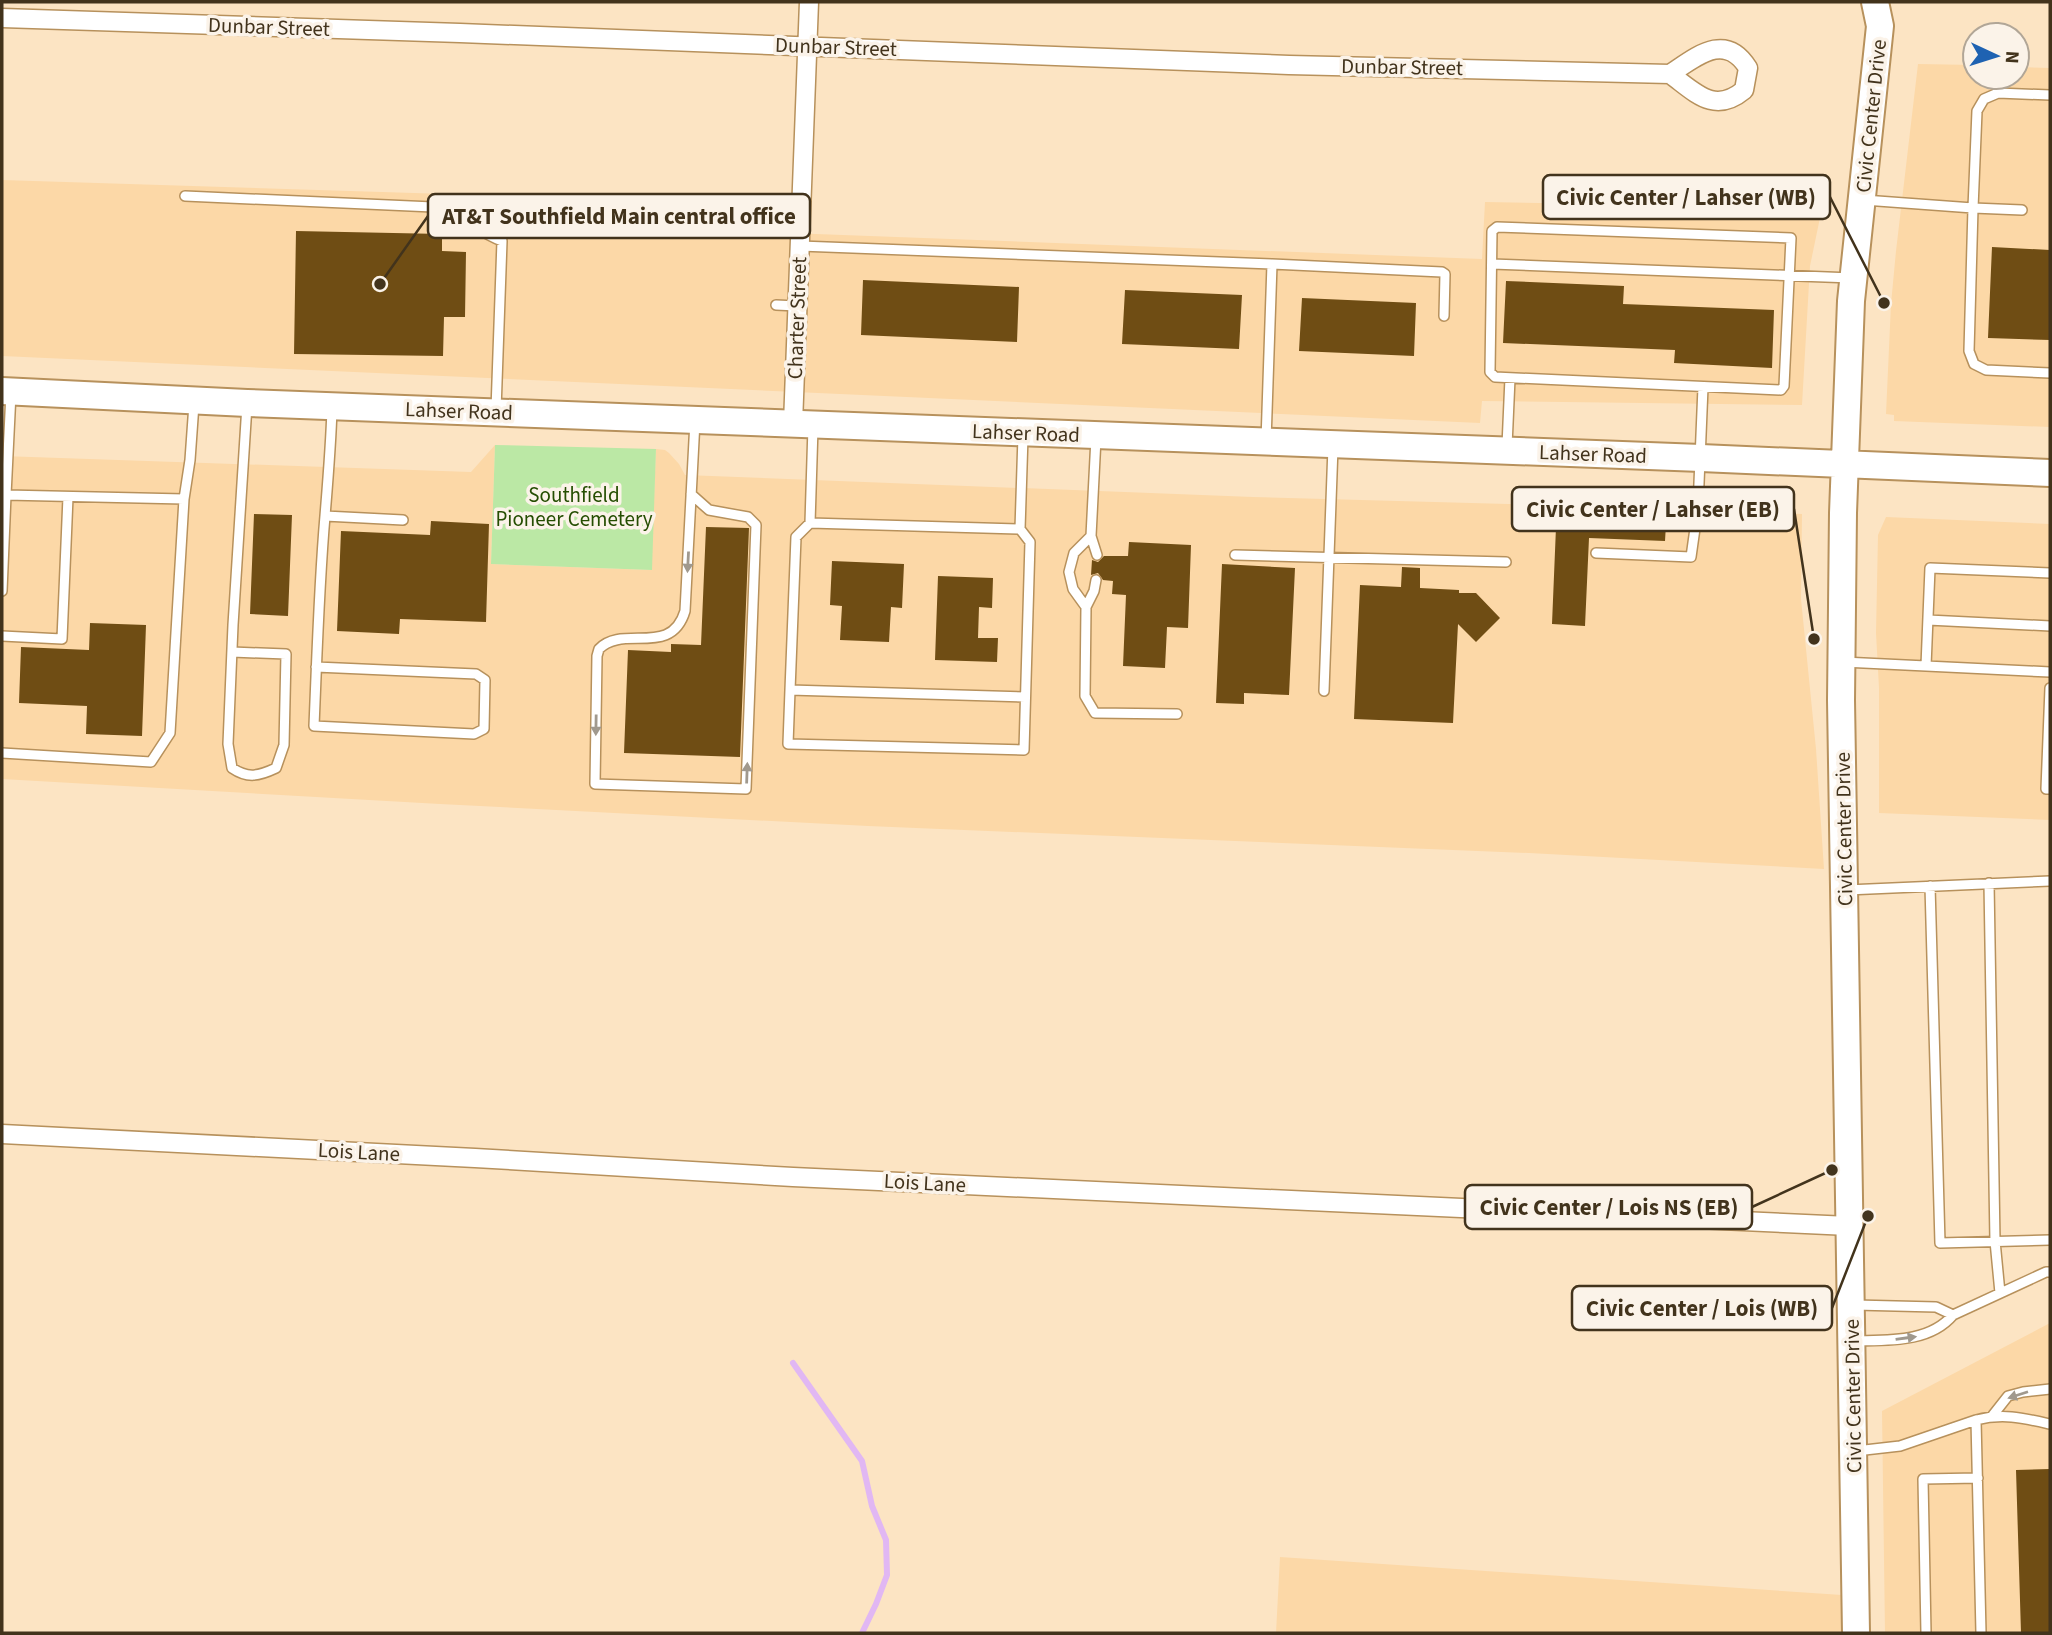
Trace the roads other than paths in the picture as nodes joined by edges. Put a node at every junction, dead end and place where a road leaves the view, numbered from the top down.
1 (809, 2) edge
2 (1893, 2) edge
3 (1878, 14) edge
4 (2, 18) edge
5 (808, 47) junction
6 (1670, 74) dead end
7 (2050, 94) edge
8 (185, 196) dead end
9 (1862, 200) junction
10 (1973, 208) junction
11 (2022, 209) dead end
12 (800, 246) junction
13 (1272, 264) junction
14 (1492, 264) junction
15 (1790, 274) junction
16 (1853, 278) junction
17 (776, 305) dead end
18 (797, 306) junction
19 (1444, 316) dead end
20 (2050, 373) edge
21 (1510, 378) junction
22 (1703, 387) junction
23 (6, 391) edge
24 (194, 401) junction
25 (247, 403) junction
26 (332, 406) junction
27 (496, 412) junction
28 (695, 419) junction
29 (803, 424) junction
30 (1023, 433) junction
31 (1096, 436) junction
32 (1266, 442) junction
33 (1333, 445) junction
34 (1507, 451) junction
35 (1701, 458) junction
36 (1843, 464) junction
37 (2050, 473) edge
38 (691, 494) junction
39 (4, 495) edge
40 (68, 497) junction
41 (184, 499) junction
42 (325, 516) junction
43 (403, 520) dead end
44 (810, 523) junction
45 (1020, 529) junction
46 (1091, 536) junction
47 (1596, 553) dead end
48 (1097, 555) dead end
49 (1235, 555) dead end
50 (1329, 557) junction
51 (1506, 562) dead end
52 (2050, 573) edge
53 (1096, 580) dead end
54 (2, 591) edge
55 (1086, 607) junction
56 (1928, 620) junction
57 (2050, 626) edge
58 (2, 636) edge
59 (232, 652) junction
60 (1842, 662) junction
61 (1926, 666) junction
62 (316, 667) junction
63 (2050, 672) edge
64 (2050, 688) edge
65 (790, 690) junction
66 (1324, 691) dead end
67 (1025, 697) junction
68 (1177, 714) dead end
69 (2049, 740) edge
70 (2, 753) edge
71 (2050, 789) edge
72 (2050, 881) edge
73 (1989, 883) junction
74 (1930, 886) junction
75 (1845, 890) junction
76 (2, 1134) edge
77 (1849, 1226) junction
78 (2050, 1240) edge
79 (1995, 1241) junction
80 (2050, 1272) edge
81 (2000, 1293) junction
82 (1851, 1304) junction
83 (1953, 1315) junction
84 (1852, 1342) junction
85 (2050, 1389) edge
86 (1993, 1415) junction
87 (1976, 1420) junction
88 (2050, 1424) edge
89 (1854, 1451) junction
90 (1978, 1478) junction
91 (1856, 1633) edge
92 (1926, 1633) edge
93 (1981, 1633) edge

1 - 5 street, Charter Street
2 - 3 main road, Civic Center Drive
3 - 9 main road, Civic Center Drive
4 - 5 street, Dunbar Street
5 - 6 street, Dunbar Street
5 - 12 street, Charter Street
7 - 10 lane
8 - 27 lane
9 - 10 lane
9 - 16 main road, Civic Center Drive
10 - 11 lane
10 - 20 lane
12 - 13 lane
12 - 18 street, Charter Street
13 - 19 lane
13 - 32 lane
14 - 15 lane
14 - 15 lane
14 - 21 lane
15 - 16 lane
15 - 22 lane
16 - 36 main road, Civic Center Drive
17 - 18 lane
18 - 29 street, Charter Street
21 - 22 lane
21 - 34 lane
22 - 35 lane
23 - 24 main road, Lahser Road
23 - 39 lane
24 - 25 main road, Lahser Road
24 - 41 lane
25 - 26 main road, Lahser Road
25 - 59 lane
26 - 27 main road, Lahser Road
26 - 42 lane
27 - 28 main road, Lahser Road
28 - 29 main road, Lahser Road
28 - 38 lane
29 - 30 main road, Lahser Road
29 - 44 lane
30 - 31 main road, Lahser Road
30 - 45 lane
31 - 32 main road, Lahser Road
31 - 46 lane
32 - 33 main road, Lahser Road
33 - 34 main road, Lahser Road
33 - 50 lane
34 - 35 main road, Lahser Road
35 - 36 main road, Lahser Road
35 - 47 lane
36 - 37 main road, Lahser Road
36 - 60 main road, Civic Center Drive
38 -> 38 lane
39 - 40 lane
39 - 54 lane
40 - 41 lane
40 - 58 lane
41 - 70 lane
42 - 43 lane
42 - 62 lane
44 - 45 lane
44 - 65 lane
45 - 67 lane
46 - 48 lane
46 - 55 lane
49 - 50 lane
50 - 51 lane
50 - 66 lane
52 - 56 lane
53 - 55 lane
55 - 68 lane
56 - 57 lane
56 - 61 lane
59 - 59 lane
60 - 61 lane
60 - 75 main road, Civic Center Drive
61 - 63 lane
62 - 62 lane
64 - 69 lane
65 - 67 lane
65 - 67 lane
69 - 71 lane
72 - 73 lane
73 - 74 lane
73 - 79 lane
74 - 75 lane
74 - 79 lane
75 - 77 main road, Civic Center Drive
76 - 77 street, Lois Lane
77 - 82 main road, Civic Center Drive
78 - 79 lane
79 - 81 lane
80 - 81 lane
81 - 83 lane
82 - 83 lane
82 - 84 main road, Civic Center Drive
84 -> 83 lane
84 - 89 main road, Civic Center Drive
85 -> 86 lane
86 - 87 lane
86 - 88 lane
87 - 89 lane
87 - 90 lane
89 - 91 main road, Civic Center Drive
90 - 92 lane
90 - 93 lane

